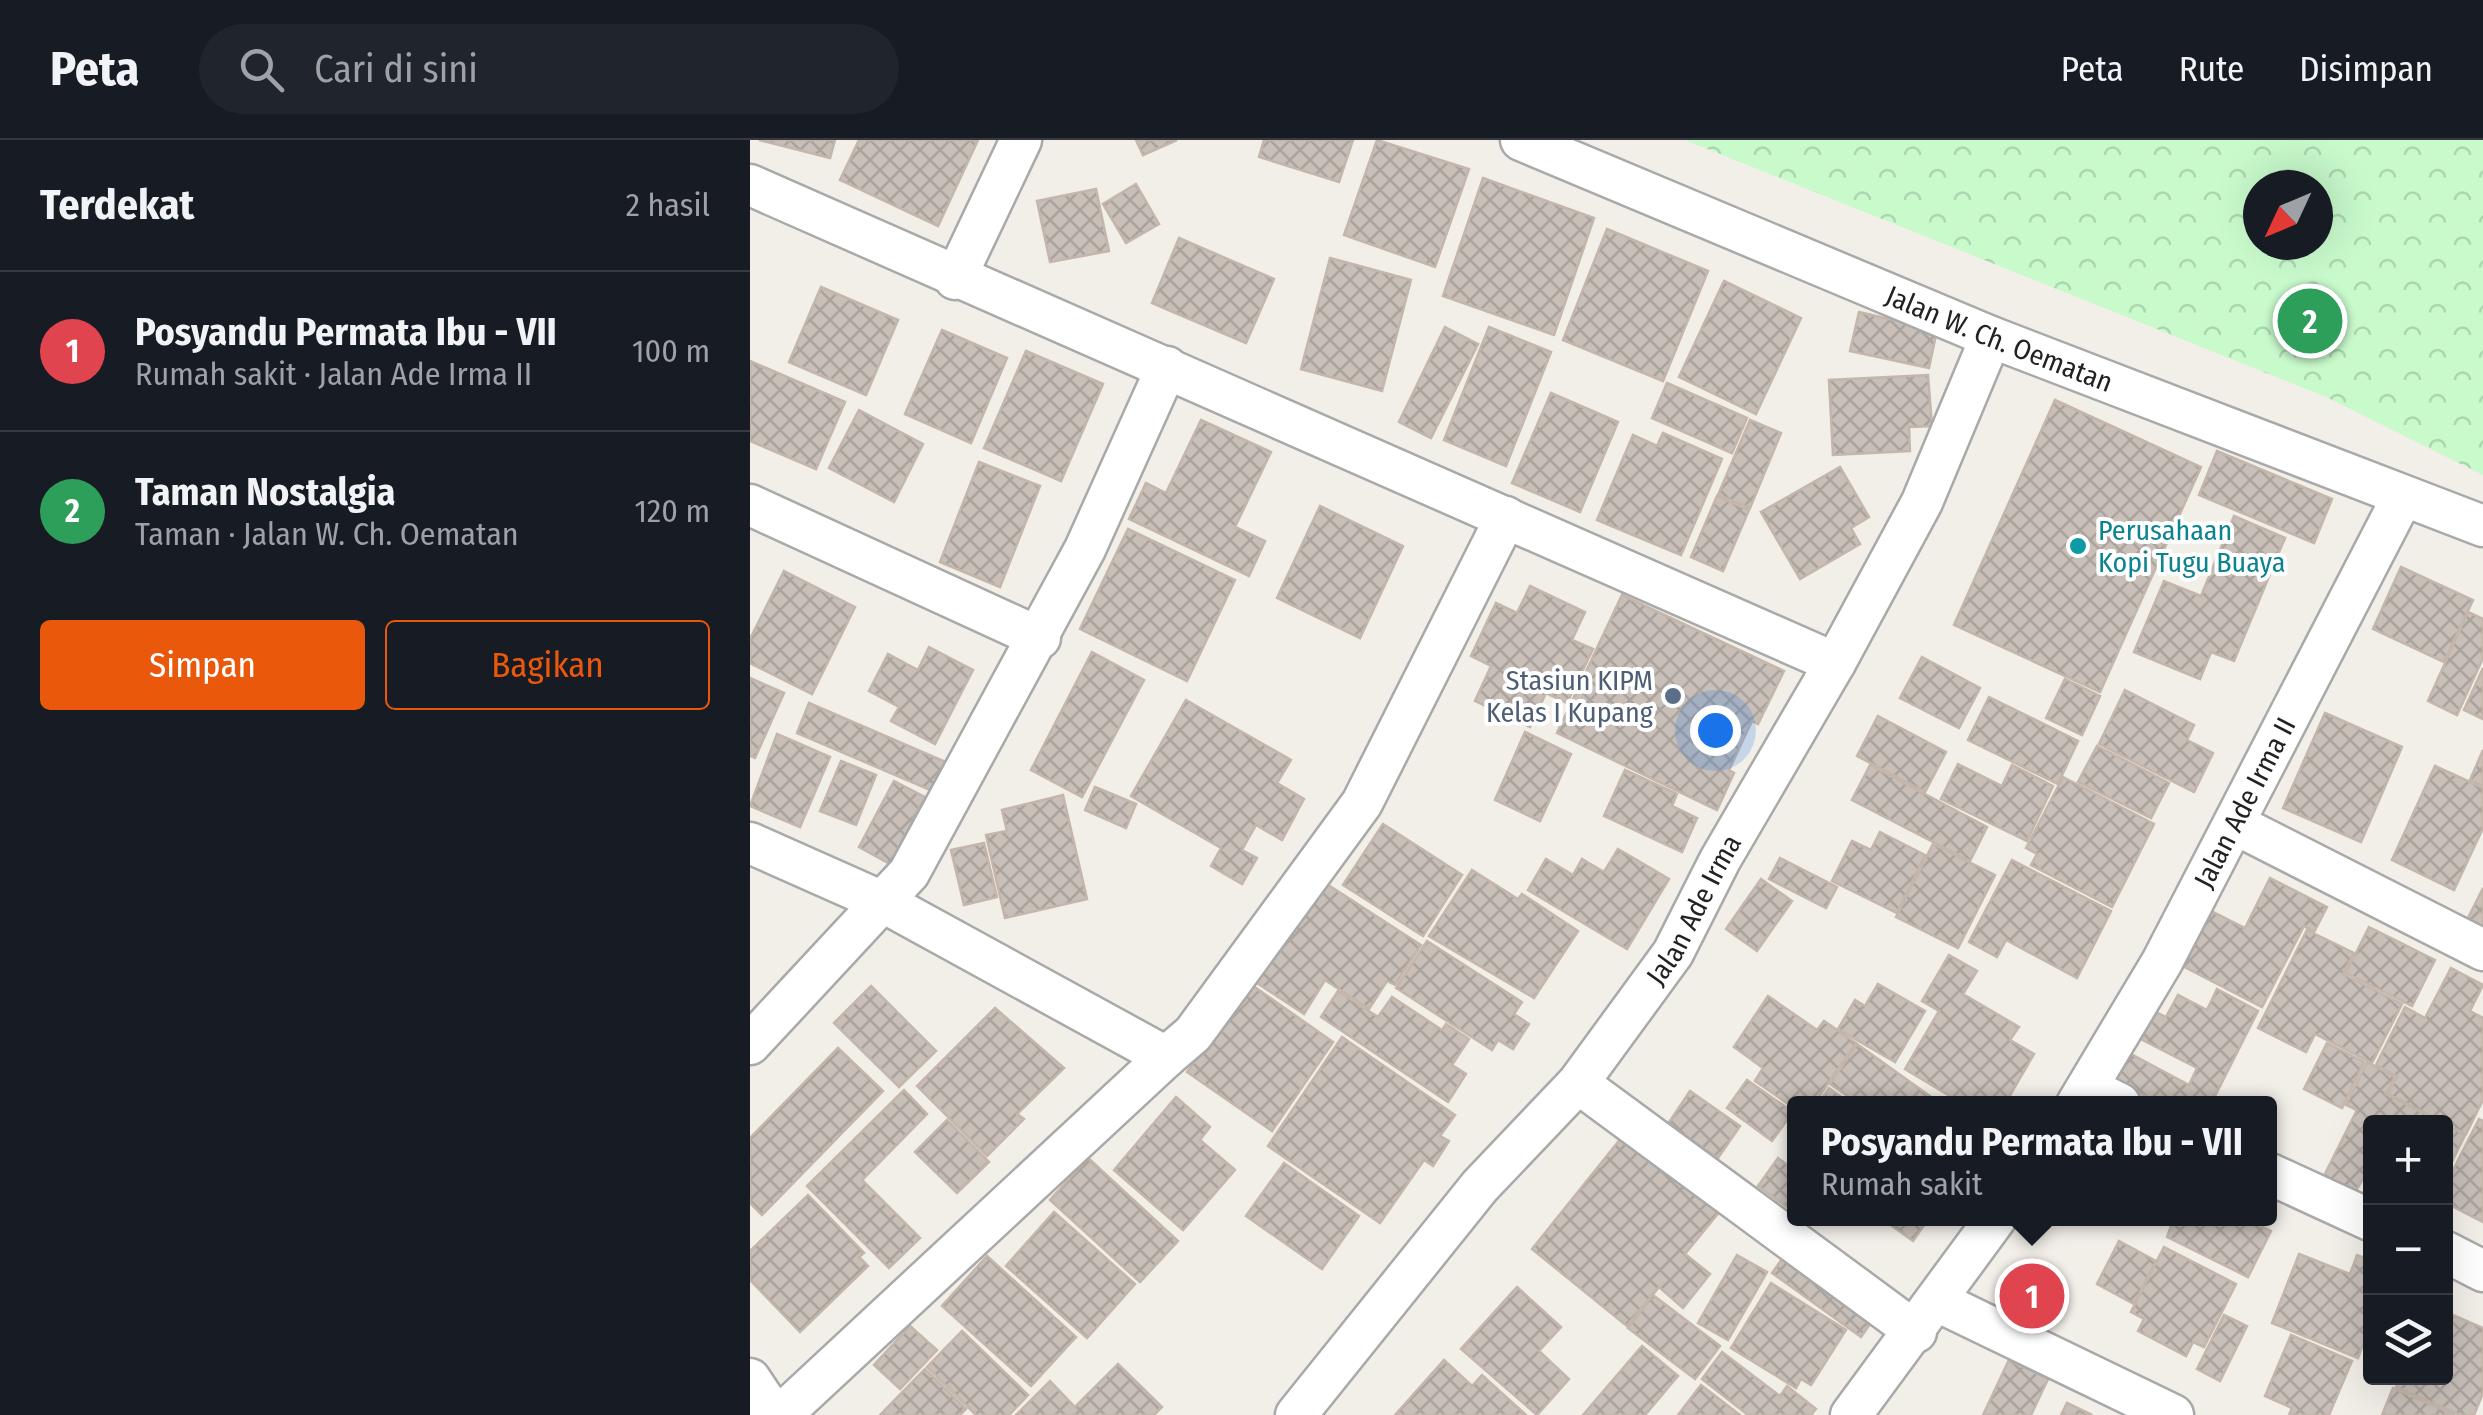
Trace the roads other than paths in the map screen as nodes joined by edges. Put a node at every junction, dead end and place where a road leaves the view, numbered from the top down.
1 (1022, 140) edge
2 (1522, 140) edge
3 (750, 184) edge
4 (955, 279) junction
5 (1992, 337) junction
6 (1167, 367) junction
7 (2403, 496) junction
8 (750, 505) edge
9 (1506, 517) junction
10 (2483, 526) edge
11 (1040, 638) junction
12 (1835, 664) junction
13 (2235, 824) junction
14 (750, 843) edge
15 (885, 903) junction
16 (2483, 950) edge
17 (750, 1044) edge
18 (1166, 1056) junction
19 (1578, 1083) junction
20 (2096, 1096) edge
21 (2277, 1177) edge
22 (2363, 1217) edge
23 (1787, 1223) edge
24 (1791, 1226) edge
25 (1990, 1226) edge
26 (2453, 1256) edge
27 (2483, 1271) edge
28 (1927, 1317) junction
29 (750, 1379) edge
30 (778, 1415) edge
31 (1296, 1415) edge
32 (1851, 1415) edge
33 (2173, 1415) edge

1 - 4 street
2 - 5 street, Jalan W. Ch. Oematan
3 - 4 street
4 - 6 street
5 - 7 street, Jalan W. Ch. Oematan
5 - 12 street, Jalan Ade Irma
6 - 9 street
6 - 11 street
7 - 10 street, Jalan W. Ch. Oematan
7 - 13 street, Jalan Ade Irma II
8 - 11 street
9 - 12 street
9 - 18 street
11 - 15 street
12 - 19 street, Jalan Ade Irma
13 - 16 street
13 - 20 street, Jalan Ade Irma II
14 - 15 street
15 - 17 street
15 - 18 street
18 - 30 street
19 - 23 street
19 - 31 street, Jalan Ade Irma
21 - 22 street
24 - 28 street
25 - 28 street
26 - 27 street
28 - 32 street
28 - 33 street
29 - 30 street

